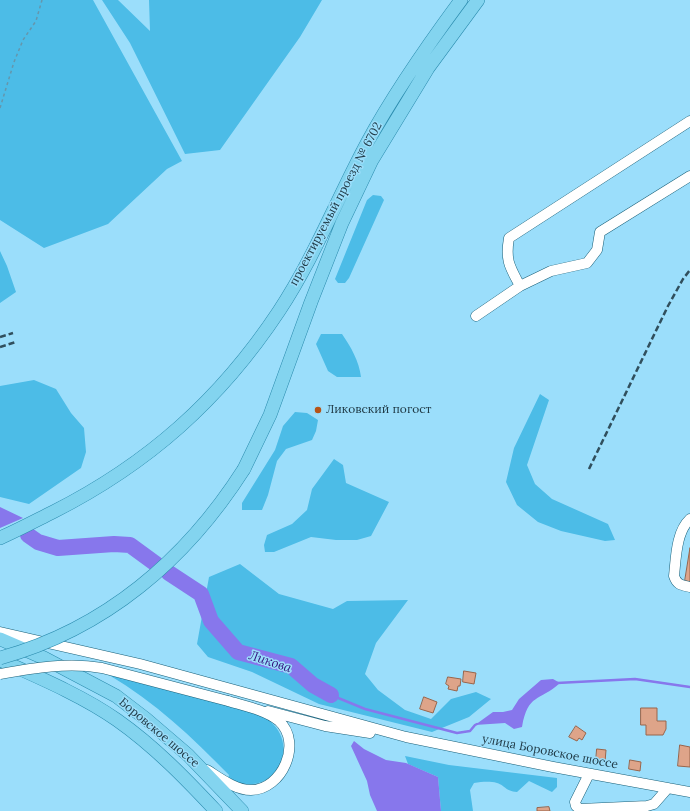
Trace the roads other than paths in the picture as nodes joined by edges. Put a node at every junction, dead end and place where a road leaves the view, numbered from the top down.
1 (461, 0) edge
2 (478, 0) edge
3 (690, 121) edge
4 (690, 176) edge
5 (520, 286) junction
6 (476, 316) dead end
7 (690, 519) edge
8 (0, 538) edge
9 (690, 587) edge
10 (0, 632) edge
11 (0, 639) edge
12 (0, 659) edge
13 (0, 674) edge
14 (228, 700) junction
15 (406, 737) junction
16 (196, 763) junction
17 (589, 774) junction
18 (668, 788) junction
19 (690, 792) edge
20 (216, 811) edge
21 (242, 811) edge

1 - 8 main road, проектируемый проезд № 6702
2 - 12 main road, проектируемый проезд № 6702, bridge
3 - 5 street
4 - 5 street
5 - 6 street
7 - 9 street
10 - 15 street
11 - 16 main road, Боровское шоссе
12 - 20 main road, Боровское шоссе
13 - 14 street, bridge
14 - 15 street
14 - 16 street
15 - 17 street, улица Боровское шоссе
16 - 21 main road, Боровское шоссе
17 - 18 street, улица Боровское шоссе
17 - 18 street
18 - 19 street, улица Боровское шоссе

